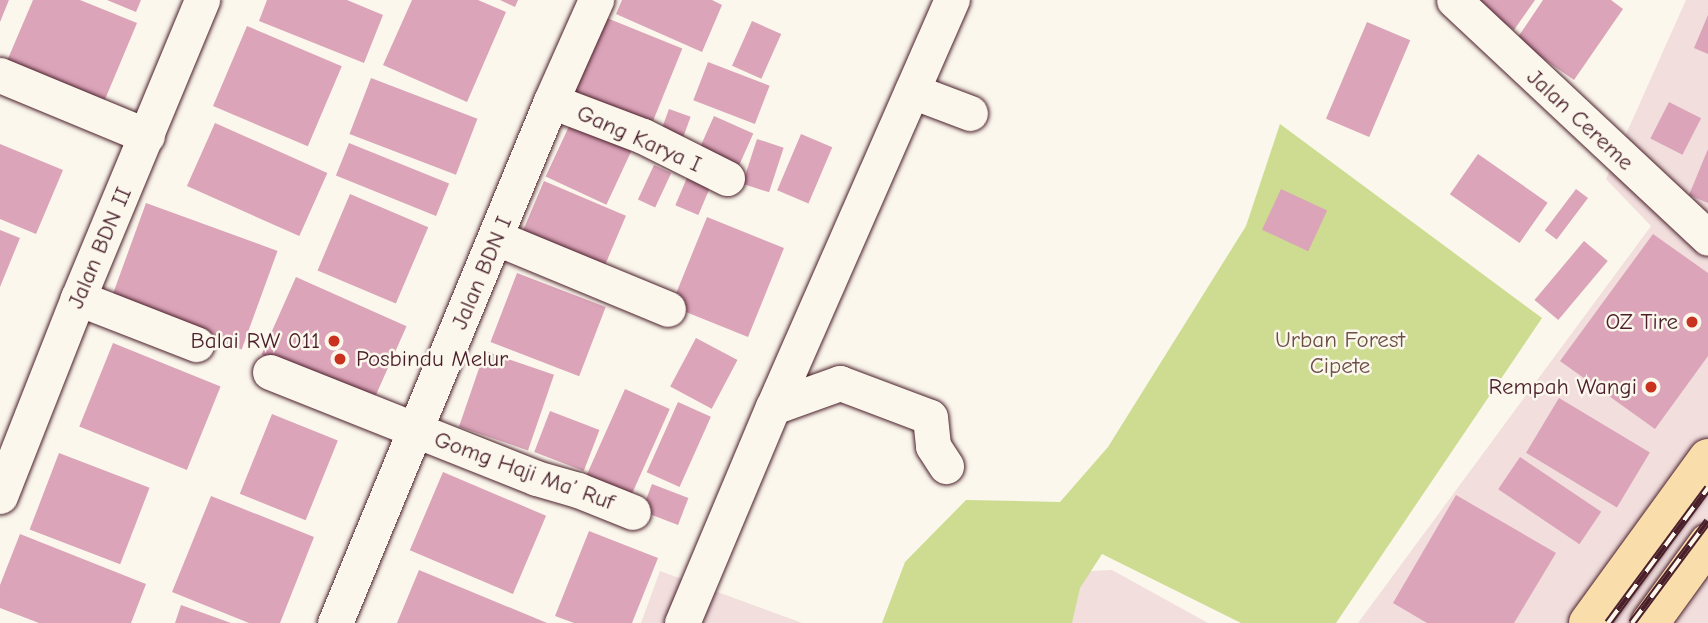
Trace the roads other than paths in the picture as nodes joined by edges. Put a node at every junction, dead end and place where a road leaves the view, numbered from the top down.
1 (202, 0) edge
2 (596, 0) edge
3 (952, 0) edge
4 (1454, 0) edge
5 (0, 75) edge
6 (912, 91) junction
7 (551, 101) junction
8 (970, 113) dead end
9 (147, 136) junction
10 (727, 178) dead end
11 (497, 238) junction
12 (1708, 238) edge
13 (78, 298) junction
14 (668, 309) dead end
15 (196, 344) dead end
16 (270, 372) dead end
17 (773, 407) junction
18 (415, 430) junction
19 (1708, 458) edge
20 (946, 466) dead end
21 (0, 496) edge
22 (634, 512) dead end
23 (1707, 544) edge
24 (335, 623) edge
25 (682, 623) edge
26 (1588, 623) edge
27 (1650, 623) edge

1 - 9 street, Jalan BDN II
2 - 7 street, Jalan BDN I
3 - 6 street
4 - 12 street, Jalan Cereme
5 - 9 street
6 - 8 street
6 - 17 street
7 - 10 street, Gang Karya I
7 - 11 street, Jalan BDN I
9 - 13 street, Jalan BDN II
11 - 14 street
11 - 18 street, Jalan BDN I
13 - 15 street
13 - 21 street, Jalan BDN II
16 - 18 street, Gomg Haji Ma’ Ruf
17 - 20 street
17 - 25 street
18 - 22 street, Gomg Haji Ma’ Ruf
18 - 24 street, Jalan BDN I
19 - 26 main road
23 - 27 main road

